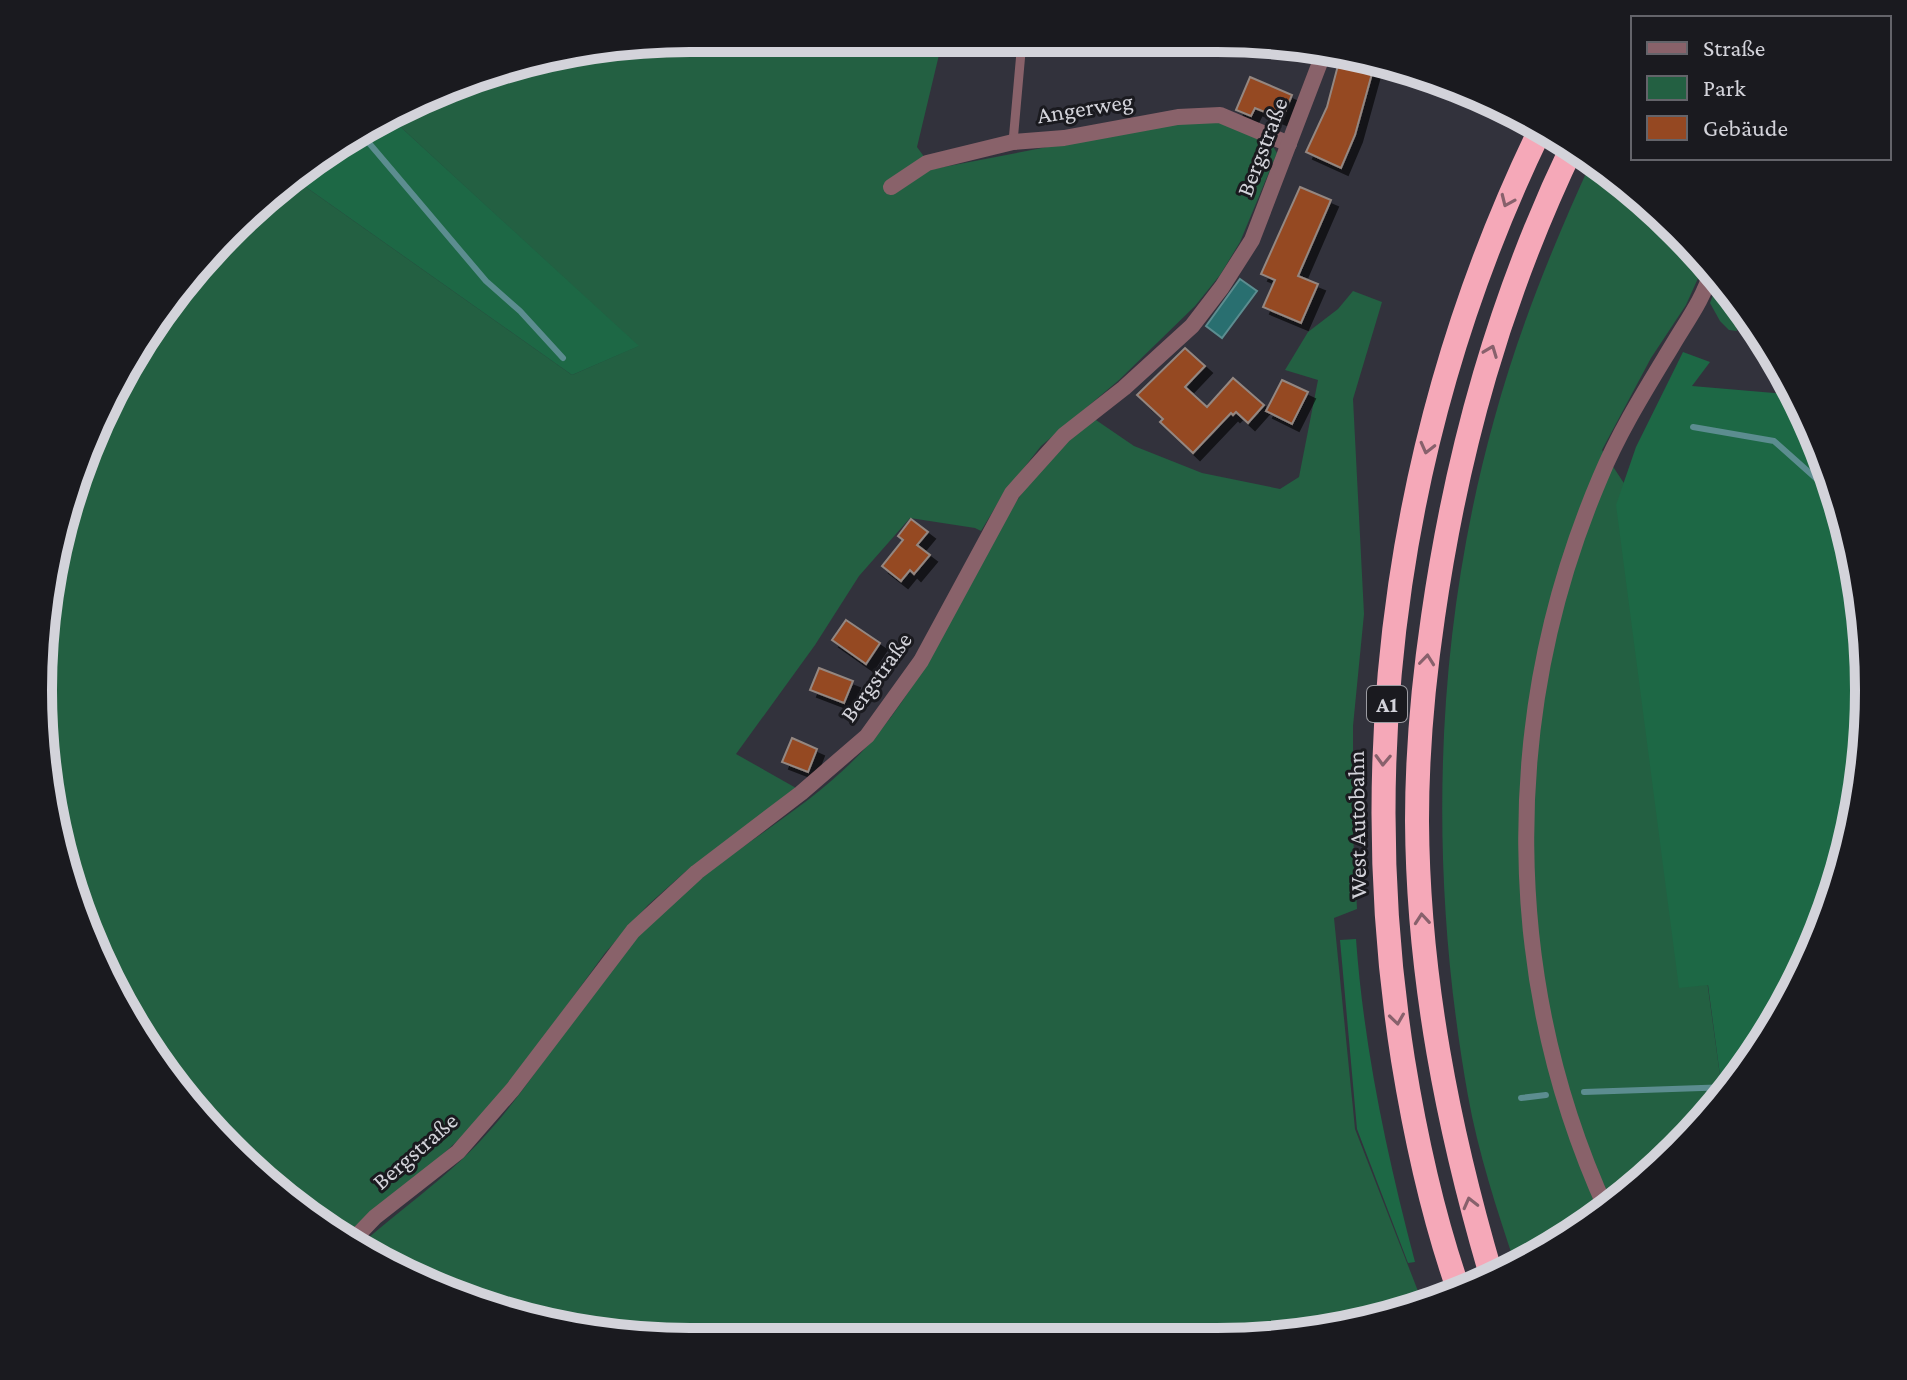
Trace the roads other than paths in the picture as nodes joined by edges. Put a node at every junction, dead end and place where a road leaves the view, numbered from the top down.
1 (1021, 52) dead end
2 (1321, 61) edge
3 (1537, 137) edge
4 (1013, 142) junction
5 (1289, 144) junction
6 (1567, 157) edge
7 (891, 187) dead end
8 (1707, 281) edge
9 (1602, 1198) edge
10 (358, 1235) edge
11 (1489, 1267) edge
12 (1456, 1281) edge

1 - 4 lane
2 - 5 street, Bergstraße
3 -> 12 highway, West Autobahn / A1
4 - 5 street, Angerweg
4 - 7 street, Angerweg
5 - 10 street, Bergstraße
11 -> 6 highway, A1
8 - 9 street

